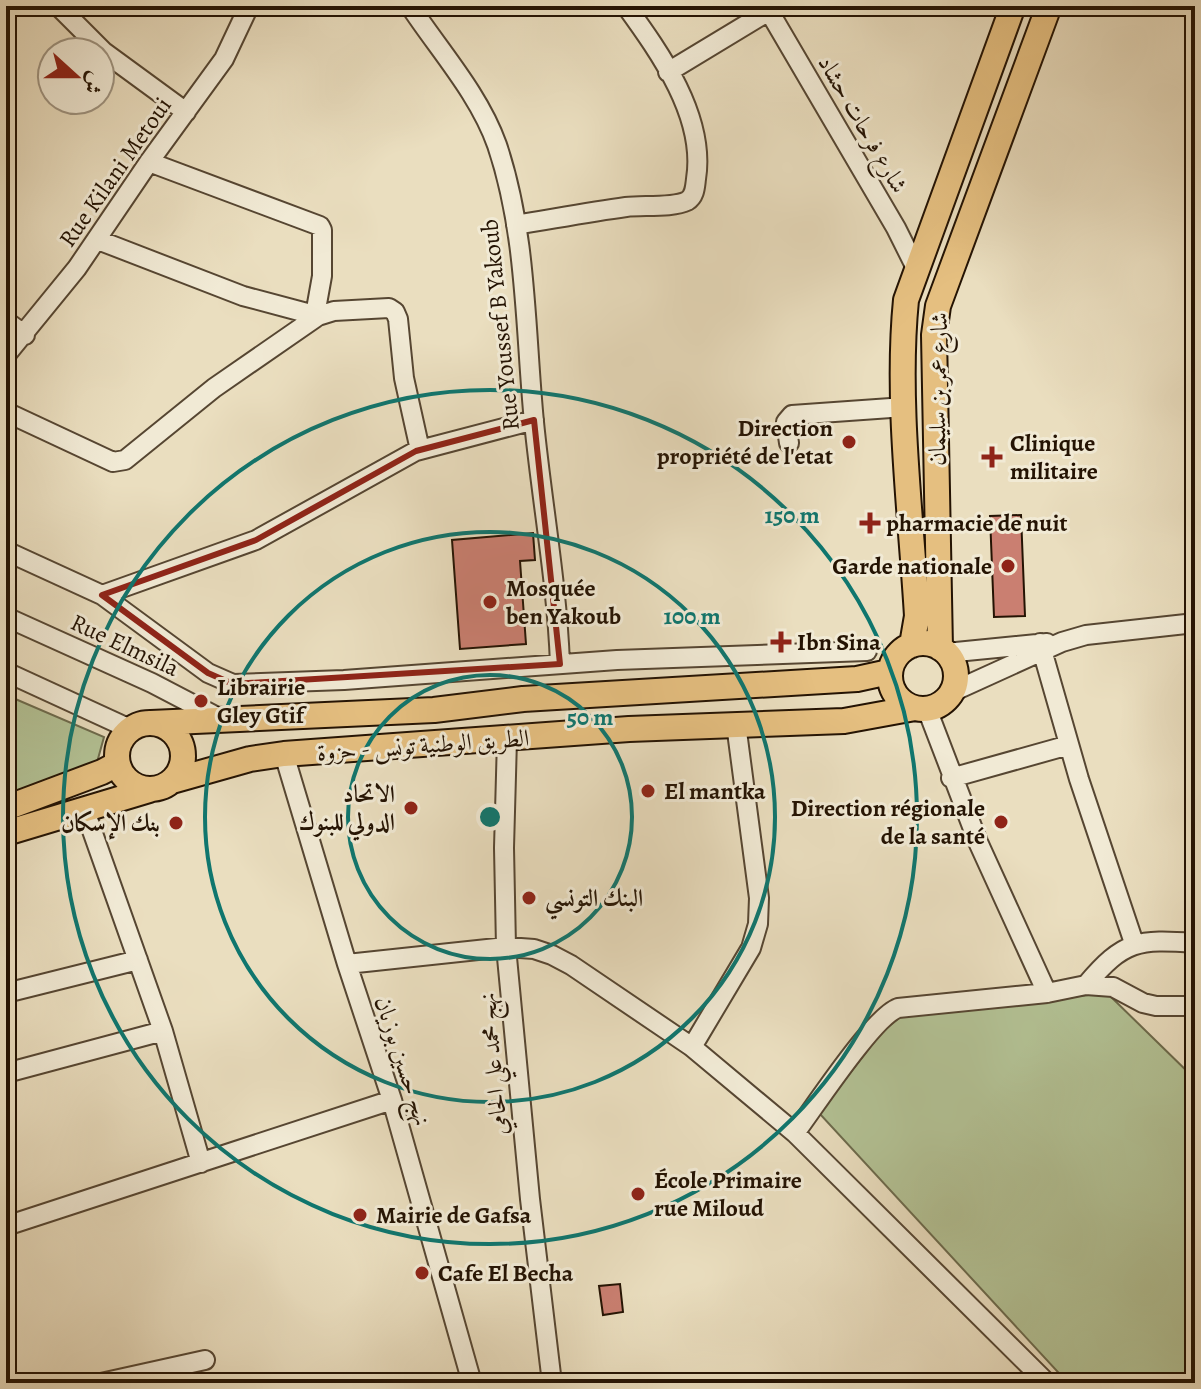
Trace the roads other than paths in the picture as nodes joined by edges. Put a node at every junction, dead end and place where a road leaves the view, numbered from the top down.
1 (58, 6) edge
2 (249, 6) edge
3 (410, 6) edge
4 (626, 6) edge
5 (1013, 6) edge
6 (1049, 6) edge
7 (768, 9) edge
8 (668, 72) junction
9 (186, 112) junction
10 (149, 162) junction
11 (516, 225) junction
12 (98, 240) junction
13 (916, 268) junction
14 (316, 316) junction
15 (6, 321) edge
16 (25, 335) junction
17 (6, 355) edge
18 (905, 407) junction
19 (6, 412) edge
20 (534, 420) junction
21 (789, 443) dead end
22 (420, 450) junction
23 (6, 551) edge
24 (102, 595) junction
25 (6, 617) edge
26 (1195, 623) edge
27 (912, 645) junction
28 (1040, 647) junction
29 (943, 650) junction
30 (867, 651) dead end
31 (560, 664) junction
32 (6, 672) edge
33 (889, 672) junction
34 (952, 692) junction
35 (921, 709) junction
36 (221, 719) junction
37 (736, 724) junction
38 (141, 726) junction
39 (507, 739) junction
40 (1069, 745) junction
41 (284, 754) junction
42 (117, 764) junction
43 (951, 778) junction
44 (172, 781) junction
45 (149, 790) junction
46 (6, 808) edge
47 (84, 808) junction
48 (6, 833) edge
49 (1134, 943) junction
50 (1195, 943) edge
51 (506, 947) junction
52 (138, 960) junction
53 (347, 964) junction
54 (1086, 985) junction
55 (6, 993) edge
56 (1047, 993) junction
57 (1195, 1006) edge
58 (163, 1031) junction
59 (692, 1047) junction
60 (6, 1073) edge
61 (392, 1100) junction
62 (795, 1133) junction
63 (201, 1163) junction
64 (6, 1226) edge
65 (205, 1360) dead end
66 (101, 1383) edge
67 (472, 1383) edge
68 (552, 1383) edge
69 (1047, 1383) edge

1 - 9 street
2 - 9 street, Rue Kilani Metoui
3 - 11 street, Rue Youssef B Yakoub
4 - 8 street
5 - 13 main road, شارع عمر بن سليمان
6 - 29 main road, شارع عمر بن سليمان
7 - 8 street
7 - 13 street, شارع فرحات حشاد
8 - 11 street
9 - 10 street, Rue Kilani Metoui
10 - 12 street, Rue Kilani Metoui
10 - 14 street
11 - 20 street, Rue Youssef B Yakoub
12 - 14 street
12 - 16 street, Rue Kilani Metoui
13 - 18 main road, شارع عمر بن سليمان
14 - 19 street
14 - 22 street
15 - 16 street
16 - 17 street, Rue Kilani Metoui
18 - 21 street
18 - 27 main road, شارع عمر بن سليمان
20 - 22 street
20 - 31 street, Rue Youssef B Yakoub
22 - 24 street
23 - 24 street
24 - 31 street
25 - 36 street, Rue Elmsila
26 - 28 street
27 - 29 main road
27 - 33 main road
28 - 29 street
28 - 34 street
28 - 40 street
29 - 34 main road
30 - 31 street
32 - 38 street
33 - 35 main road
33 - 36 main road, الطريق الوطنية تونس - حزوة
34 - 35 main road
35 - 37 main road, الطريق الوطنية تونس - حزوة
35 - 43 street
36 - 38 main road, الطريق الوطنية تونس - حزوة
37 - 39 main road, الطريق الوطنية تونس - حزوة
37 - 59 street
38 - 42 main road
38 - 44 main road
39 - 41 main road, الطريق الوطنية تونس - حزوة
39 - 51 street, نهج محمد علي الحامي
40 - 43 street
40 - 49 street
41 - 44 main road, الطريق الوطنية تونس - حزوة
41 - 53 street, نهج حسين بوزيان
42 - 45 main road
42 - 46 main road
43 - 56 street
44 - 45 main road
45 - 47 main road
47 - 48 main road
47 - 52 street
49 - 50 street
49 - 54 street
51 - 53 street
51 - 59 street
51 - 68 street, نهج محمد علي الحامي
52 - 55 street
52 - 58 street
53 - 61 street, نهج حسين بوزيان
54 - 56 street
54 - 57 street
56 - 62 street
58 - 60 street
58 - 63 street
59 - 62 street
61 - 63 street
61 - 67 street, نهج حسين بوزيان
62 - 69 street
63 - 64 street
65 - 66 street

